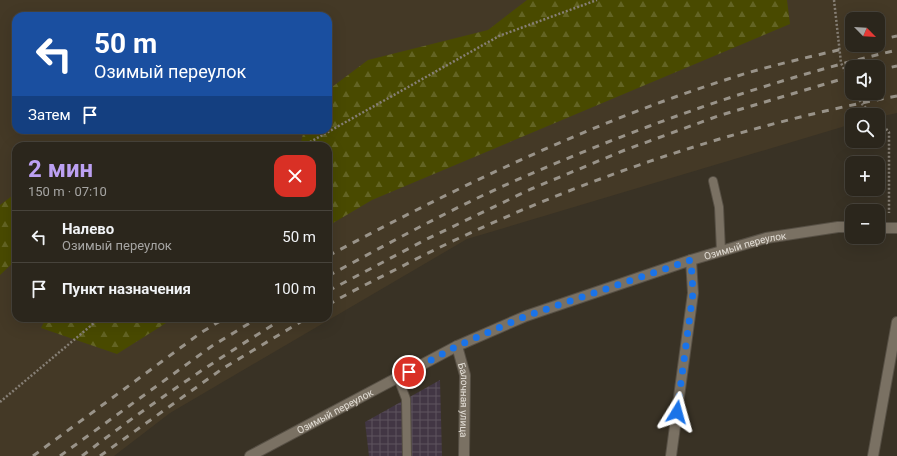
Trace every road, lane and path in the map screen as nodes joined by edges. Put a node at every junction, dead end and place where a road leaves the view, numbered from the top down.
1 (597, 0) edge
2 (834, 0) edge
3 (845, 71) edge
4 (860, 100) edge
5 (867, 108) edge
6 (885, 128) edge
7 (332, 130) edge
8 (324, 134) edge
9 (310, 142) edge
10 (713, 181) dead end
11 (845, 227) edge
12 (893, 228) edge
13 (721, 251) junction
14 (691, 260) junction
15 (95, 322) edge
16 (897, 322) edge
17 (457, 346) junction
18 (398, 378) junction
19 (0, 402) edge
20 (250, 456) edge
21 (407, 456) edge
22 (464, 456) edge
23 (672, 456) edge
24 (873, 456) edge

1 - 7 path
2 - 3 path
4 - 5 path
6 - 12 path
8 - 9 path
10 - 13 lane
11 - 13 street, Озимый переулок
13 - 14 street, Озимый переулок
14 - 17 street, Озимый переулок
14 - 23 street
15 - 19 path
16 - 24 street
17 - 18 street, Озимый переулок
17 - 22 street, Балочная улица
18 - 20 street, Озимый переулок
18 - 21 lane

